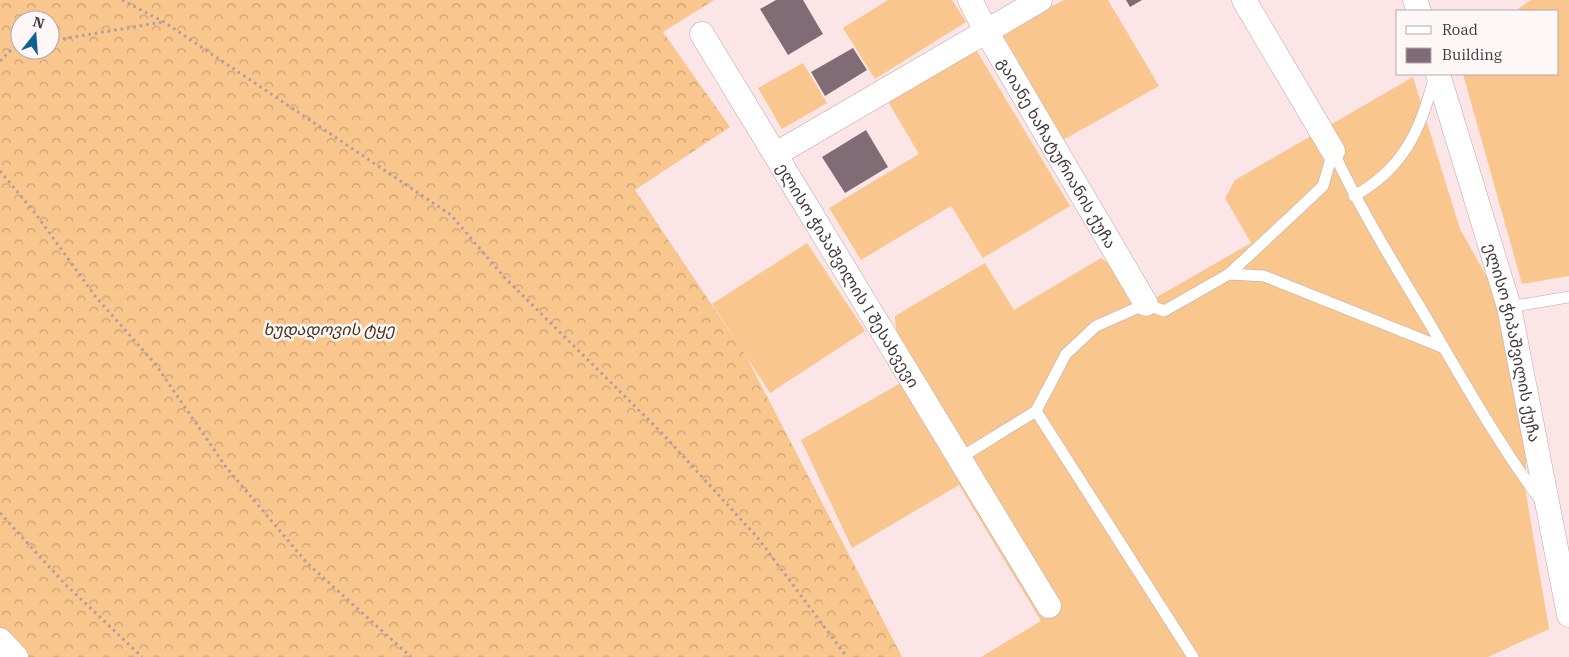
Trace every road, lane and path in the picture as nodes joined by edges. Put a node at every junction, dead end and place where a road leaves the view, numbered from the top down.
1 (122, 0) edge
2 (970, 0) edge
3 (1040, 0) edge
4 (1244, 0) edge
5 (164, 22) junction
6 (987, 33) junction
7 (702, 34) dead end
8 (60, 39) edge
9 (10, 51) edge
10 (0, 60) edge
11 (1436, 75) edge
12 (1436, 75) edge
13 (1333, 151) junction
14 (776, 154) junction
15 (0, 171) edge
16 (1354, 196) junction
17 (1228, 274) junction
18 (1569, 297) edge
19 (1146, 304) junction
20 (1509, 307) junction
21 (1444, 348) junction
22 (1036, 411) junction
23 (960, 458) junction
24 (1559, 511) edge
25 (0, 514) edge
26 (1049, 606) dead end
27 (1569, 615) edge
28 (0, 640) edge
29 (16, 657) edge
30 (142, 657) edge
31 (411, 657) edge
32 (847, 657) edge
33 (1193, 657) edge

1 - 5 path
2 - 6 street, გაიანე ხაჩატურიანის ქუჩა
3 - 6 street, ელისო ჭიპაშვილის I შესახვევი
4 - 13 street
5 - 8 path
5 - 32 path
6 - 14 street, ელისო ჭიპაშვილის I შესახვევი
6 - 19 street, გაიანე ხაჩატურიანის ქუჩა
7 - 14 street
9 - 10 path
11 - 16 lane
12 - 20 street, ელისო ჭიპაშვილის ქუჩა
13 - 16 lane
13 - 17 lane
14 - 23 street, ელისო ჭიპაშვილის I შესახვევი
15 - 31 path
16 - 21 lane
17 - 19 lane
17 - 21 lane
18 - 20 lane
19 - 22 lane
20 - 24 street, ელისო ჭიპაშვილის ქუჩა
21 - 24 lane
22 - 23 lane
22 - 33 lane
23 - 26 street, ელისო ჭიპაშვილის I შესახვევი
24 - 27 street, ელისო ჭიპაშვილის ქუჩა
25 - 30 path
28 - 29 street

